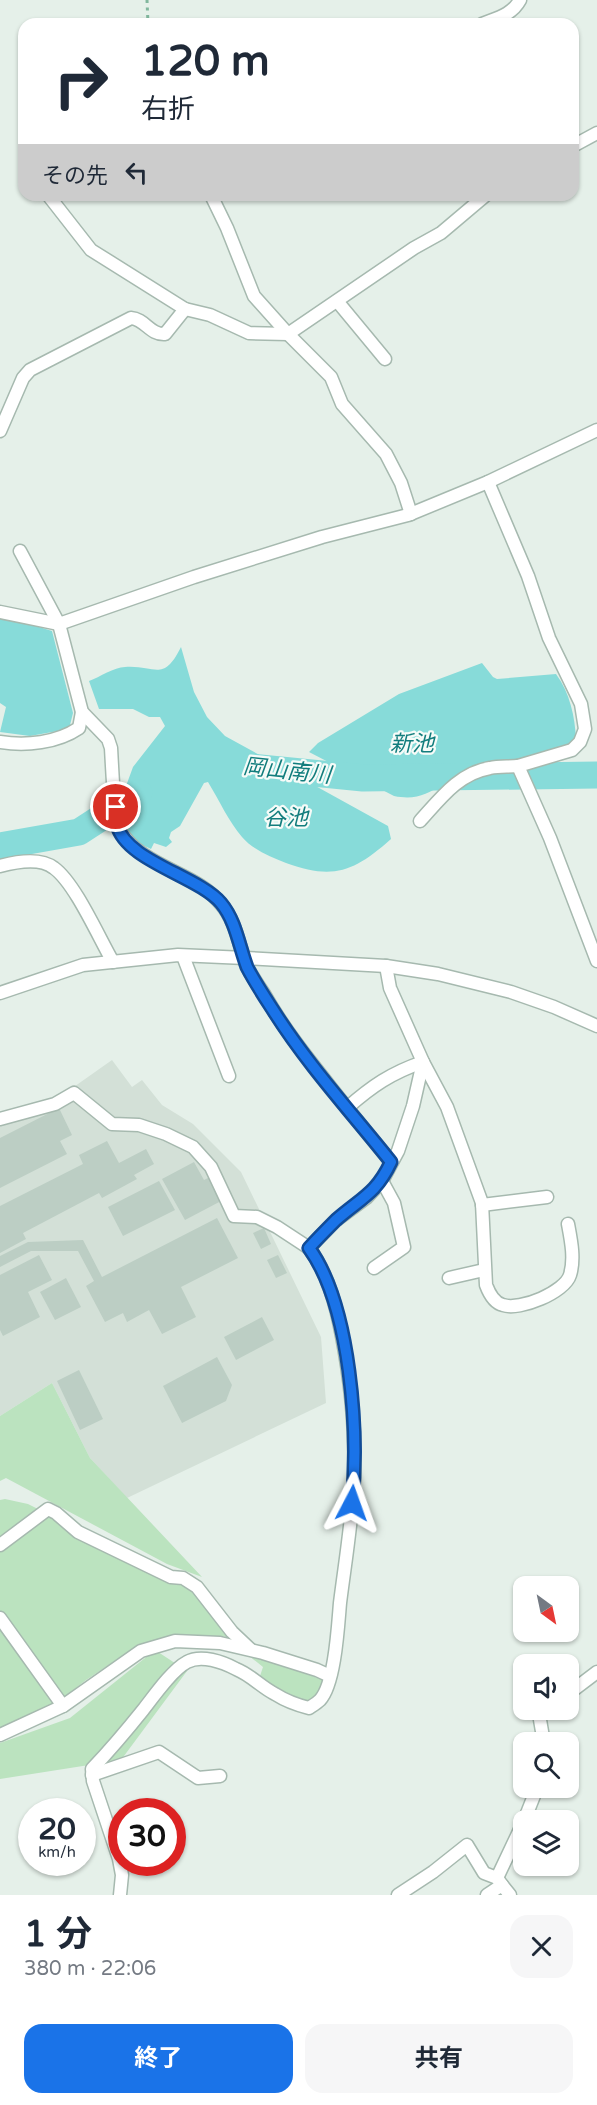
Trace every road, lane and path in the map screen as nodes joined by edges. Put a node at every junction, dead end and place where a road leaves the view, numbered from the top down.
1 (147, 0) edge
2 (520, 0) edge
3 (148, 18) edge
4 (497, 18) edge
5 (597, 133) edge
6 (579, 143) edge
7 (53, 201) edge
8 (214, 201) edge
9 (475, 201) edge
10 (337, 301) junction
11 (184, 309) junction
12 (288, 334) junction
13 (385, 359) dead end
14 (597, 430) edge
15 (0, 431) edge
16 (489, 482) junction
17 (411, 514) junction
18 (20, 551) dead end
19 (0, 612) edge
20 (59, 624) junction
21 (82, 712) junction
22 (0, 742) edge
23 (518, 766) junction
24 (420, 821) dead end
25 (0, 866) edge
26 (183, 956) junction
27 (245, 958) junction
28 (597, 961) edge
29 (113, 962) junction
30 (386, 966) junction
31 (0, 993) edge
32 (597, 1026) edge
33 (423, 1062) junction
34 (229, 1076) dead end
35 (347, 1108) junction
36 (0, 1119) edge
37 (391, 1162) junction
38 (382, 1181) junction
39 (547, 1197) dead end
40 (482, 1205) junction
41 (568, 1224) dead end
42 (309, 1248) junction
43 (374, 1268) dead end
44 (484, 1270) junction
45 (448, 1278) dead end
46 (0, 1545) edge
47 (0, 1618) edge
48 (250, 1650) junction
49 (597, 1672) edge
50 (330, 1677) junction
51 (579, 1686) edge
52 (63, 1706) junction
53 (0, 1736) edge
54 (92, 1775) junction
55 (220, 1776) dead end
56 (513, 1855) edge
57 (503, 1886) edge
58 (120, 1895) edge
59 (398, 1895) edge
60 (487, 1895) edge

1 - 3 path
2 - 4 street
5 - 6 street
7 - 11 street
8 - 12 street
9 - 10 street
10 - 12 street
10 - 13 street
11 - 12 street
11 - 15 street
12 - 17 street
14 - 16 street
16 - 17 street
16 - 23 street
17 - 20 street
18 - 20 street
19 - 20 street
20 - 21 street
21 - 22 street
21 - 27 street
23 - 24 street
23 - 28 street
25 - 29 street
26 - 27 street
26 - 29 street
26 - 34 street
27 - 30 street
27 - 35 street
29 - 31 street
30 - 32 street
30 - 33 street
33 - 35 street
33 - 37 street
33 - 40 street
35 - 37 street
36 - 42 street
37 - 38 street
38 - 42 street
38 - 43 street
39 - 40 street
40 - 44 street
41 - 44 street
42 - 50 street
44 - 45 street
46 - 48 street
47 - 52 street
48 - 50 street
48 - 52 street
49 - 51 street
50 - 54 street
52 - 53 street
54 - 55 street
54 - 58 street
56 - 57 street
57 - 59 street
57 - 60 street

